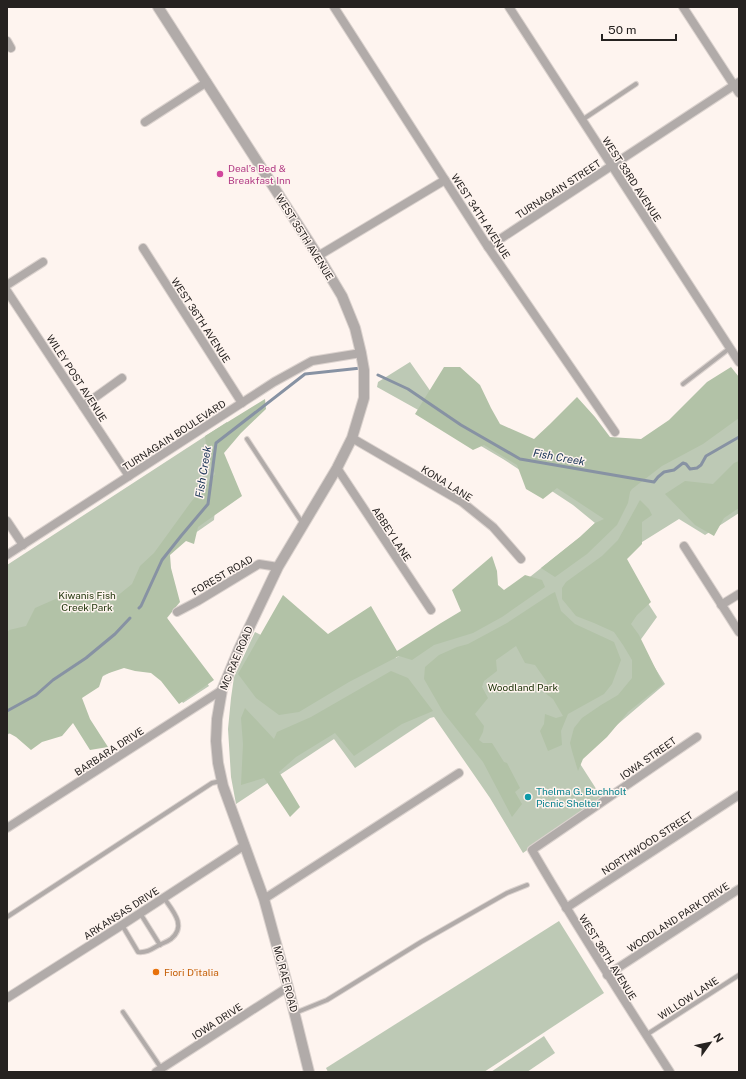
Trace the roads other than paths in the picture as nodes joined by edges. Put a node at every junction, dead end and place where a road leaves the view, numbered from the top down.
1 (158, 7) edge
2 (334, 7) edge
3 (509, 7) edge
4 (684, 7) edge
5 (207, 82) junction
6 (636, 84) dead end
7 (737, 84) edge
8 (739, 93) edge
9 (582, 120) junction
10 (145, 122) dead end
11 (611, 165) junction
12 (445, 180) junction
13 (488, 246) junction
14 (143, 248) dead end
15 (318, 256) junction
16 (43, 262) dead end
17 (7, 285) edge
18 (7, 291) edge
19 (730, 348) junction
20 (361, 353) junction
21 (739, 362) edge
22 (122, 378) dead end
23 (683, 384) dead end
24 (242, 403) junction
25 (83, 406) junction
26 (616, 432) dead end
27 (352, 438) junction
28 (247, 439) dead end
29 (337, 468) junction
30 (129, 476) junction
31 (7, 521) edge
32 (303, 525) junction
33 (22, 545) junction
34 (684, 546) dead end
35 (7, 555) edge
36 (521, 559) dead end
37 (278, 567) junction
38 (739, 594) edge
39 (721, 605) junction
40 (431, 610) dead end
41 (177, 612) dead end
42 (739, 632) edge
43 (222, 690) junction
44 (697, 736) dead end
45 (459, 773) dead end
46 (222, 781) junction
47 (739, 795) edge
48 (7, 828) edge
49 (245, 845) junction
50 (532, 850) joint
51 (527, 885) dead end
52 (739, 889) edge
53 (164, 898) junction
54 (264, 899) junction
55 (566, 908) junction
56 (140, 913) junction
57 (7, 917) edge
58 (122, 925) junction
59 (160, 945) junction
60 (607, 975) junction
61 (739, 975) edge
62 (288, 987) junction
63 (7, 998) edge
64 (123, 1012) dead end
65 (295, 1013) junction
66 (646, 1035) junction
67 (159, 1070) edge
68 (307, 1071) edge
69 (670, 1072) edge

1 - 5 street, WEST 35TH AVENUE
2 - 12 street, WEST 34TH AVENUE
3 - 9 street, WEST 33RD AVENUE
4 - 7 street
5 - 10 street
5 - 15 street, WEST 35TH AVENUE
6 - 9 lane
7 - 8 street
7 - 11 street, TURNAGAIN STREET
9 - 11 street, WEST 33RD AVENUE
11 - 13 street, TURNAGAIN STREET
11 - 19 street, WEST 33RD AVENUE
12 - 13 street, WEST 34TH AVENUE
12 - 15 street
13 - 26 street, WEST 34TH AVENUE
14 - 24 street, WEST 36TH AVENUE
15 - 20 street, WEST 35TH AVENUE
16 - 17 street
18 - 25 street, WILEY POST AVENUE
19 - 21 street, WEST 33RD AVENUE
19 - 23 lane
20 - 24 street, TURNAGAIN BOULEVARD
20 - 27 street, MC RAE ROAD
22 - 25 street
24 - 30 street, TURNAGAIN BOULEVARD
25 - 30 street, WILEY POST AVENUE
27 - 29 street, MC RAE ROAD
27 - 36 street, KONA LANE
28 - 32 lane
29 - 32 street, MC RAE ROAD
29 - 40 street, ABBEY LANE
30 - 33 street, TURNAGAIN BOULEVARD
31 - 33 street
32 - 37 street, MC RAE ROAD
33 - 35 street, TURNAGAIN BOULEVARD
34 - 39 street
37 - 41 street, FOREST ROAD
37 - 43 street, MC RAE ROAD
38 - 39 street
39 - 42 street
43 - 46 street, MC RAE ROAD
43 - 48 street, BARBARA DRIVE
44 - 50 street, IOWA STREET
45 - 54 street
46 - 49 street, MC RAE ROAD
46 - 57 lane
47 - 55 street, NORTHWOOD STREET
49 - 53 street, ARKANSAS DRIVE
49 - 54 street, MC RAE ROAD
50 - 55 street, WEST 36TH AVENUE
51 - 65 lane
52 - 60 street, WOODLAND PARK DRIVE
53 - 56 street, ARKANSAS DRIVE
53 - 59 lane
54 - 62 street, MC RAE ROAD
55 - 60 street, WEST 36TH AVENUE
56 - 58 street, ARKANSAS DRIVE
56 - 59 lane
58 - 59 lane
58 - 63 street, ARKANSAS DRIVE
60 - 66 street, WEST 36TH AVENUE
61 - 66 lane, WILLOW LANE
62 - 65 street, MC RAE ROAD
62 - 67 street, IOWA DRIVE
64 - 67 lane
65 - 68 street, MC RAE ROAD
66 - 69 street, WEST 36TH AVENUE

